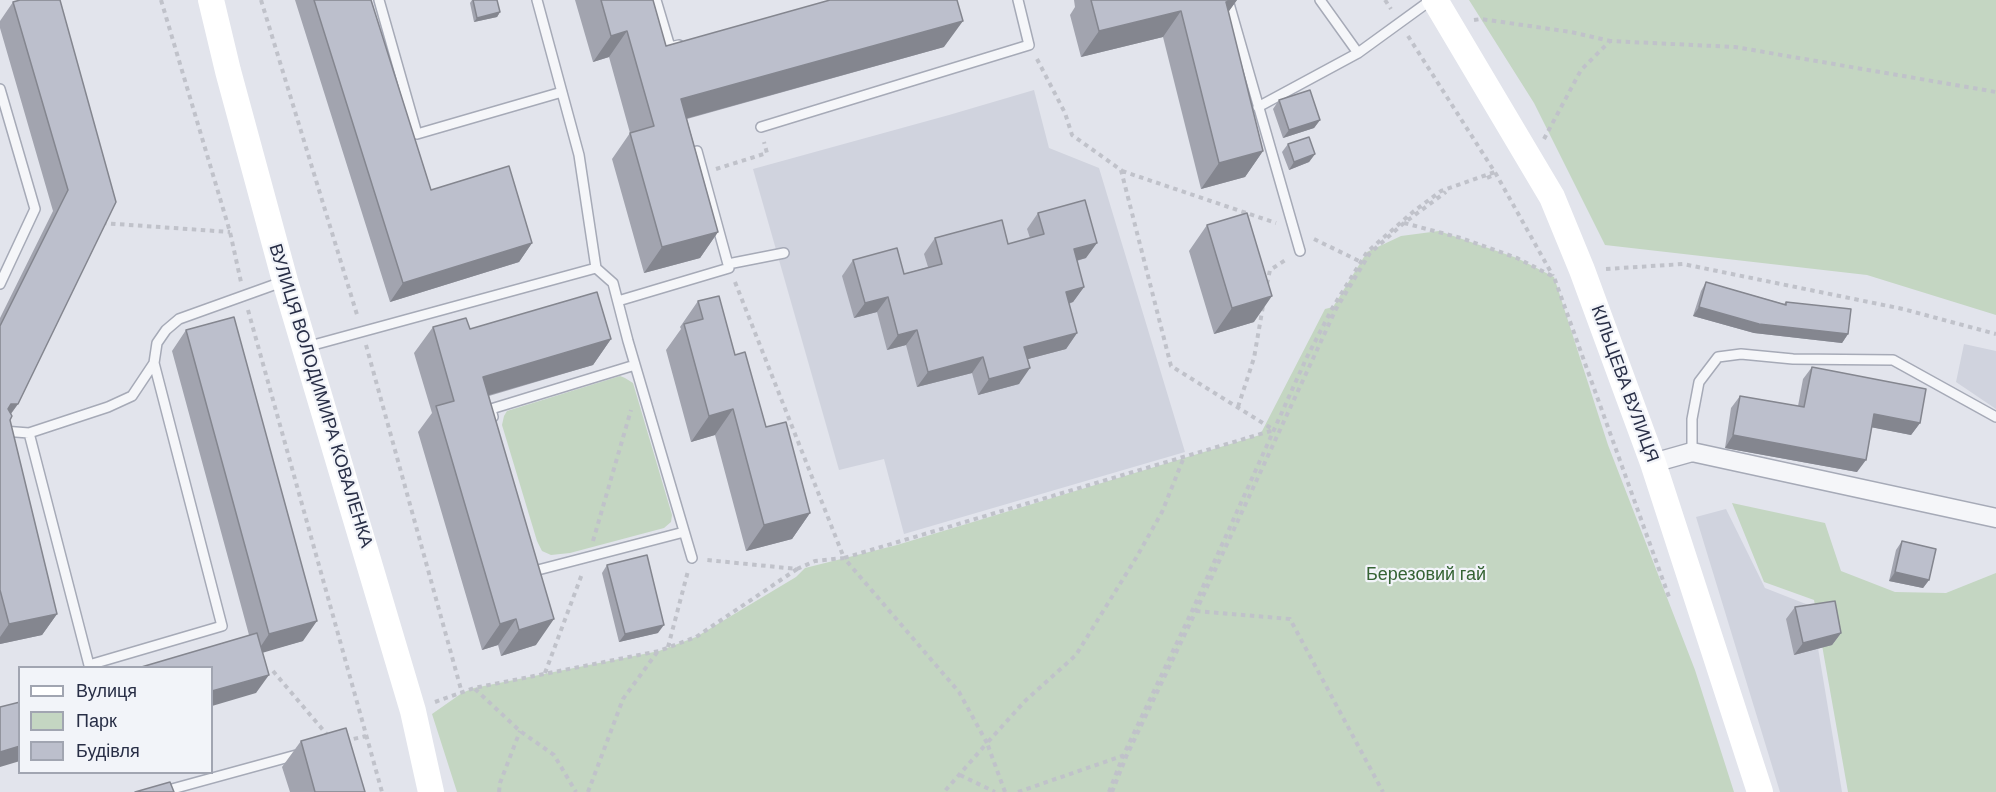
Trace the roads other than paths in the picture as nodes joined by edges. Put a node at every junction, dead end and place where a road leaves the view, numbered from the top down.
1 (211, 0) edge
2 (379, 0) edge
3 (537, 0) edge
4 (656, 0) edge
5 (1018, 0) edge
6 (1228, 0) edge
7 (1320, 0) edge
8 (1433, 0) edge
9 (693, 41) edge
10 (1358, 53) junction
11 (0, 89) edge
12 (562, 92) junction
13 (1258, 107) junction
14 (761, 127) dead end
15 (697, 151) edge
16 (1300, 251) road end
17 (784, 253) dead end
18 (729, 266) junction
19 (596, 268) junction
20 (285, 281) junction
21 (0, 284) edge
22 (618, 302) junction
23 (305, 347) junction
24 (154, 363) junction
25 (635, 365) junction
26 (1996, 417) edge
27 (496, 430) edge
28 (0, 431) edge
29 (29, 433) junction
30 (1692, 452) junction
31 (1653, 463) junction
32 (1996, 518) edge
33 (684, 532) junction
34 (692, 558) road end
35 (531, 560) edge
36 (314, 750) edge
37 (161, 792) edge
38 (431, 792) edge
39 (1760, 792) edge

1 - 20 main road, ВУЛИЦЯ ВОЛОДИМИРА КОВАЛЕНКА
2 - 12 lane
3 - 12 lane
4 - 9 lane
5 - 14 lane
6 - 13 lane
7 - 10 lane
8 - 10 lane
8 - 31 main road, КІЛЬЦЕВА ВУЛИЦЯ
10 - 13 lane
11 - 21 lane
12 - 19 lane
13 - 16 lane
15 - 18 lane
17 - 18 lane
18 - 22 lane
19 - 22 lane
19 - 23 lane
20 - 23 main road, ВУЛИЦЯ ВОЛОДИМИРА КОВАЛЕНКА
20 - 24 lane
22 - 25 lane
23 - 38 main road, ВУЛИЦЯ ВОЛОДИМИРА КОВАЛЕНКА
24 - 29 lane
24 - 29 lane
25 - 27 lane
25 - 33 lane
26 - 30 lane
28 - 29 lane
30 - 31 street
30 - 32 street
31 - 39 main road, КІЛЬЦЕВА ВУЛИЦЯ
33 - 34 lane
33 - 35 lane
36 - 37 lane

